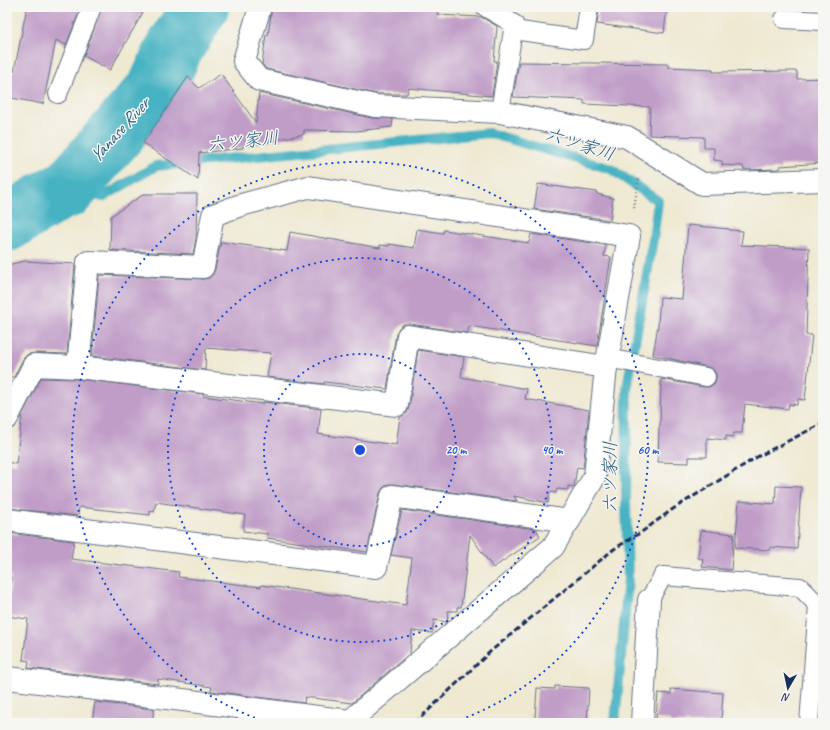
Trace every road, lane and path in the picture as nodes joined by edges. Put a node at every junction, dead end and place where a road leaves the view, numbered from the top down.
1 (92, 7) edge
2 (260, 7) edge
3 (485, 7) edge
4 (589, 7) edge
5 (784, 20) dead end
6 (823, 21) edge
7 (513, 30) junction
8 (58, 94) dead end
9 (500, 112) junction
10 (640, 172) dead end
11 (823, 180) edge
12 (634, 209) dead end
13 (607, 362) junction
14 (78, 367) junction
15 (706, 377) dead end
16 (7, 418) edge
17 (7, 520) edge
18 (569, 521) junction
19 (649, 600) joint
20 (7, 680) edge
21 (642, 723) edge
22 (809, 723) edge

1 - 8 lane
2 - 9 street
3 - 7 lane
4 - 7 lane
5 - 6 lane
7 - 9 lane
9 - 11 street
10 - 12 path
13 - 14 street
13 - 14 street
13 - 15 lane
13 - 18 street
14 - 16 street
17 - 18 street
18 - 20 street
19 - 21 street
19 - 22 lane

